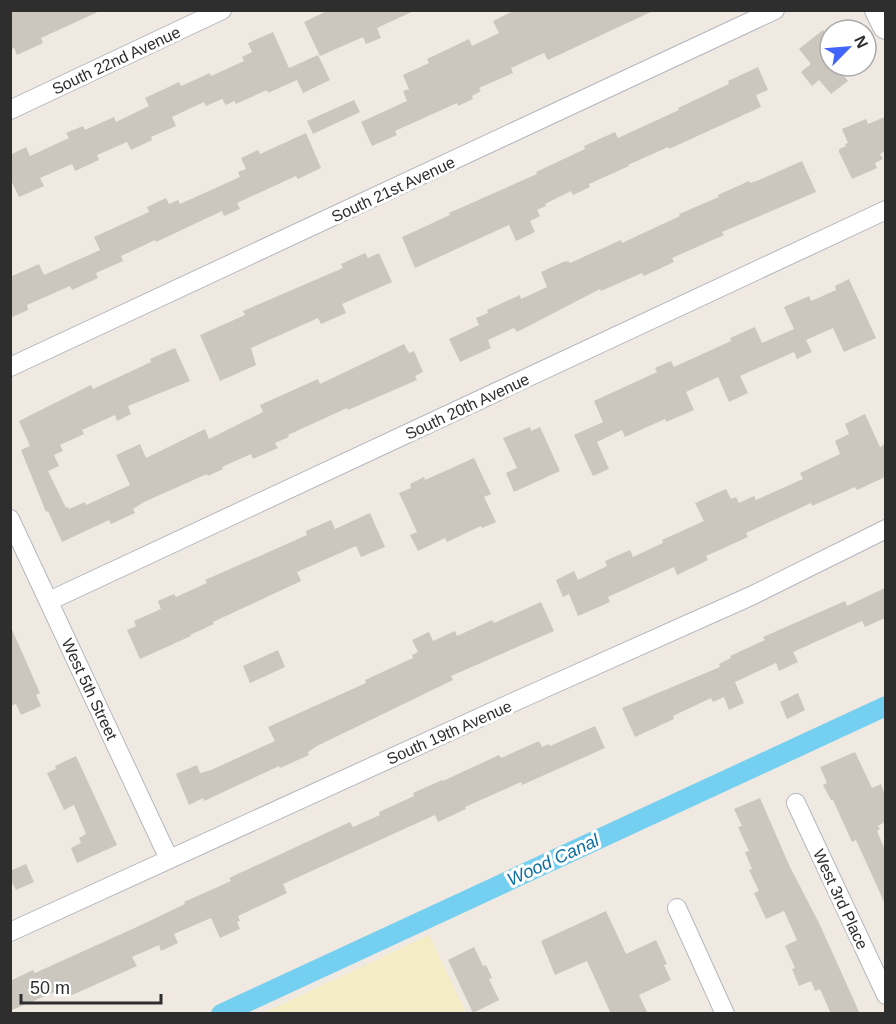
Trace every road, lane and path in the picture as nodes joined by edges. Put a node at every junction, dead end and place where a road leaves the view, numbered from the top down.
1 (222, 10) edge
2 (775, 10) edge
3 (878, 10) edge
4 (885, 26) edge
5 (10, 110) edge
6 (885, 210) edge
7 (10, 367) edge
8 (10, 519) edge
9 (885, 529) edge
10 (49, 601) junction
11 (796, 803) dead end
12 (169, 859) junction
13 (677, 908) dead end
14 (10, 932) edge
15 (885, 995) edge
16 (725, 1014) edge

1 - 5 street, South 22nd Avenue
2 - 7 street, South 21st Avenue
3 - 4 street
6 - 10 street, South 20th Avenue
8 - 10 street, West 5th Street
9 - 12 street, South 19th Avenue
10 - 12 street, West 5th Street
11 - 15 street, West 3rd Place
12 - 14 street, South 19th Avenue
13 - 16 street

